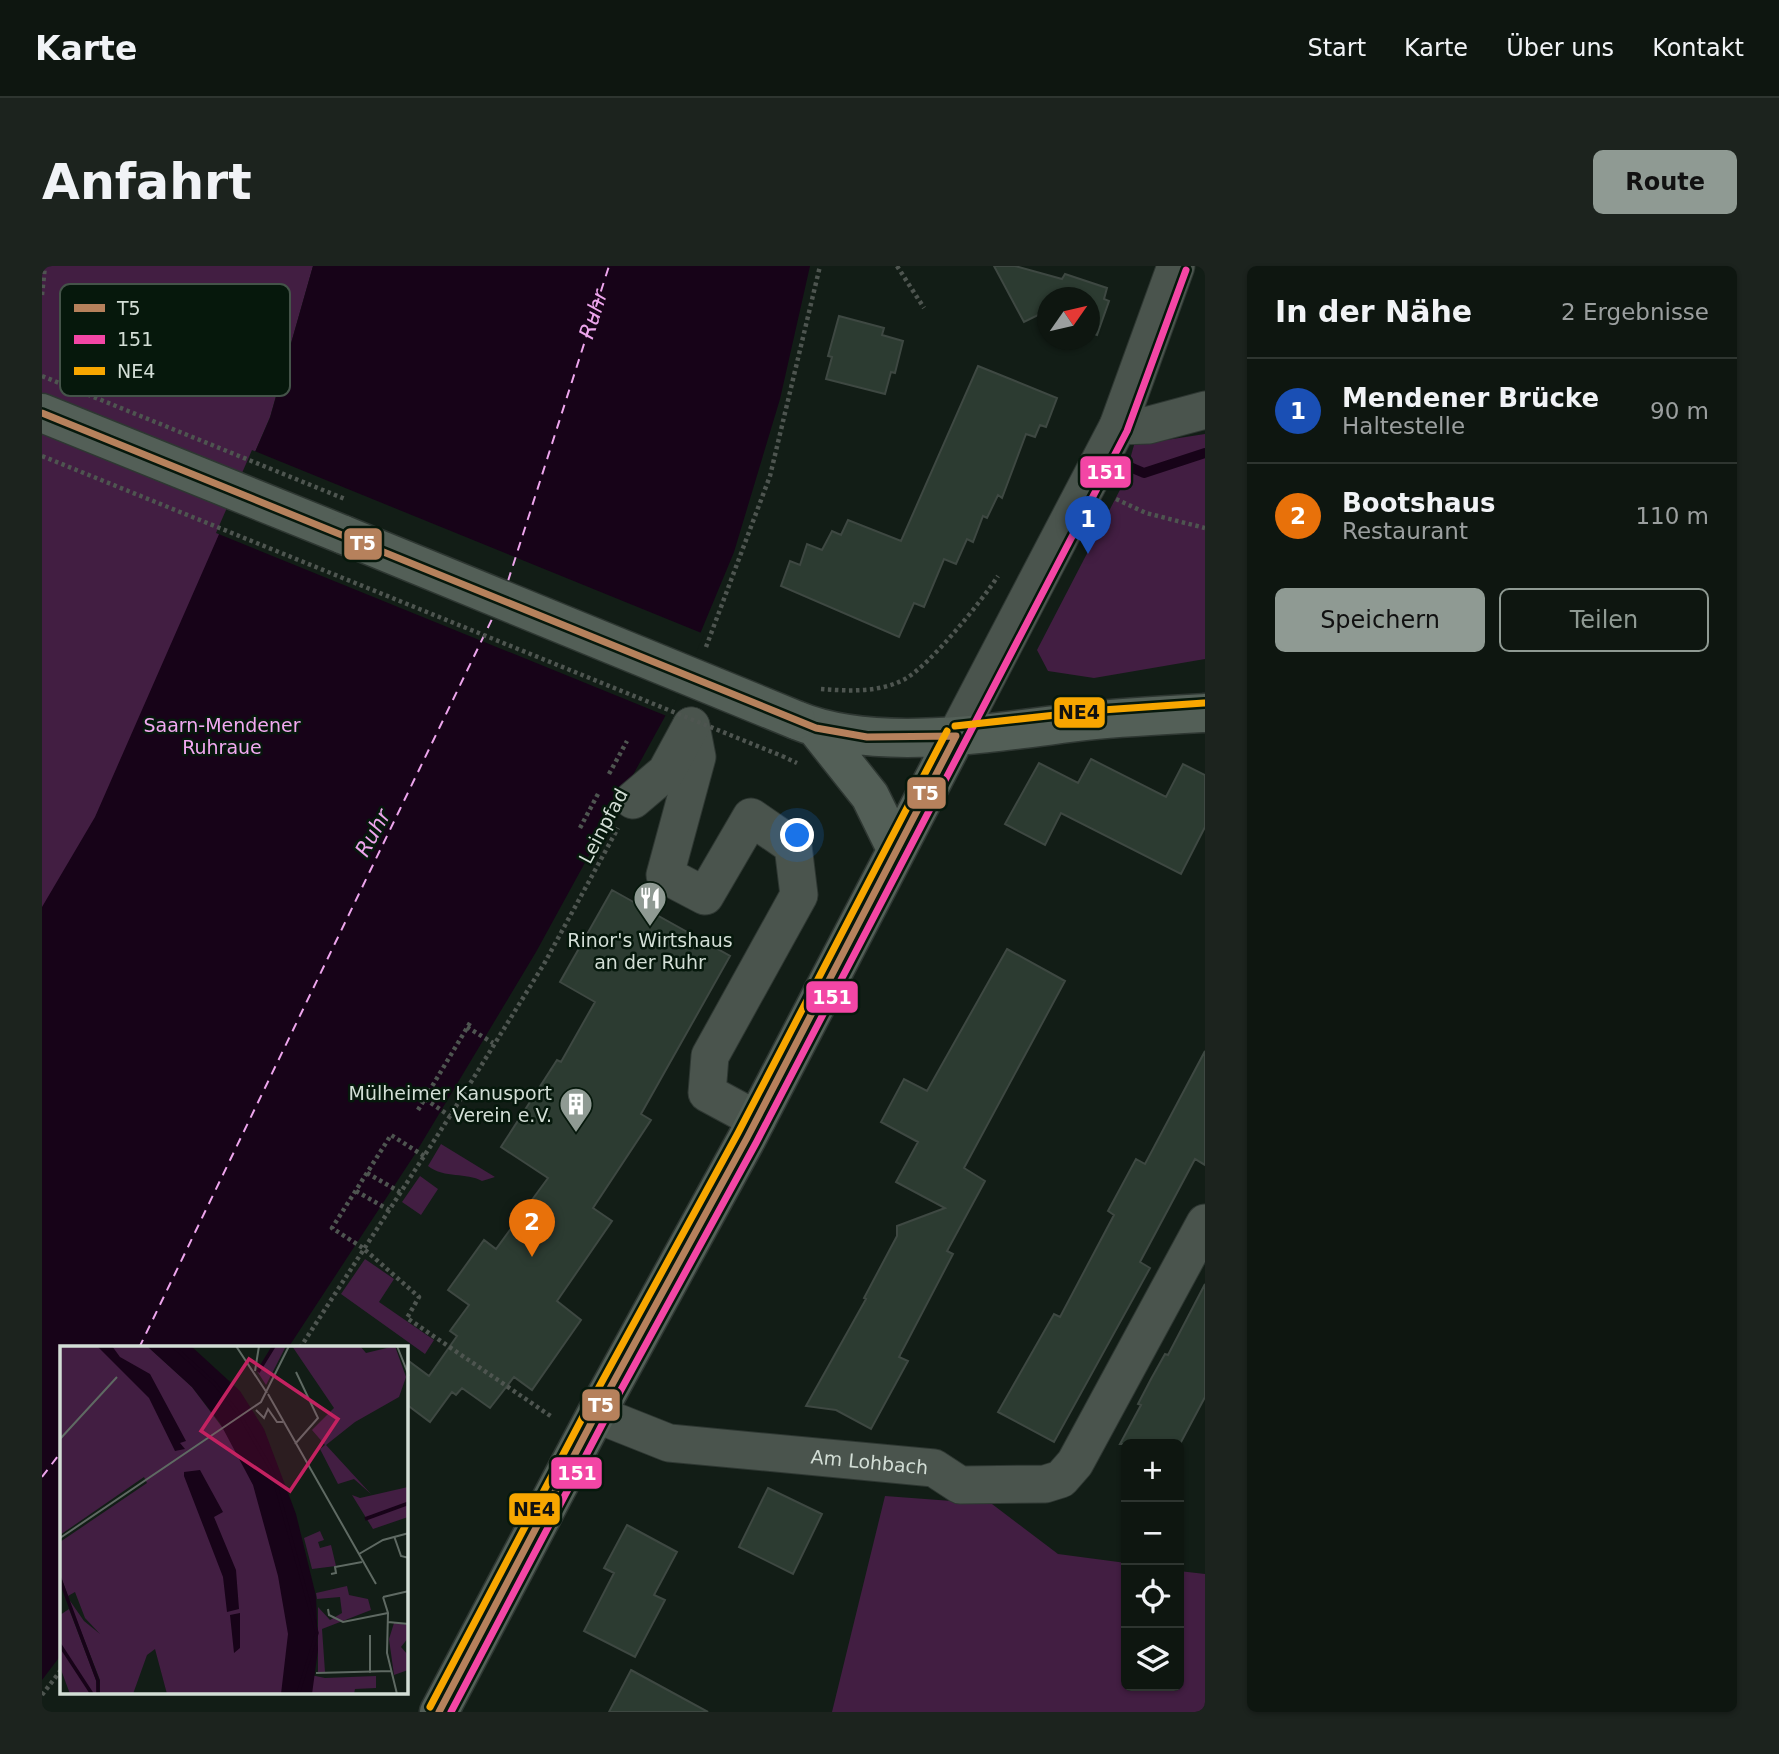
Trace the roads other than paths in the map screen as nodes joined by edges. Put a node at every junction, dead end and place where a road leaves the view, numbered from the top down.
1 (1176, 266) edge
2 (1205, 410) edge
3 (42, 413) edge
4 (1118, 426) junction
5 (708, 667) road end
6 (807, 712) junction
7 (1205, 713) edge
8 (679, 718) junction
9 (956, 736) junction
10 (634, 800) road end
11 (897, 849) junction
12 (757, 1120) junction
13 (1205, 1223) edge
14 (596, 1413) junction
15 (439, 1712) edge

1 - 4 street
2 - 4 street
3 - 6 main road, bridge
4 - 9 street
5 - 8 street
6 - 9 main road
6 - 11 main road
7 - 9 main road
8 - 10 street
8 - 12 street
9 - 11 main road
11 - 12 main road
12 - 14 main road
13 - 14 street, Am Lohbach
14 - 15 main road

